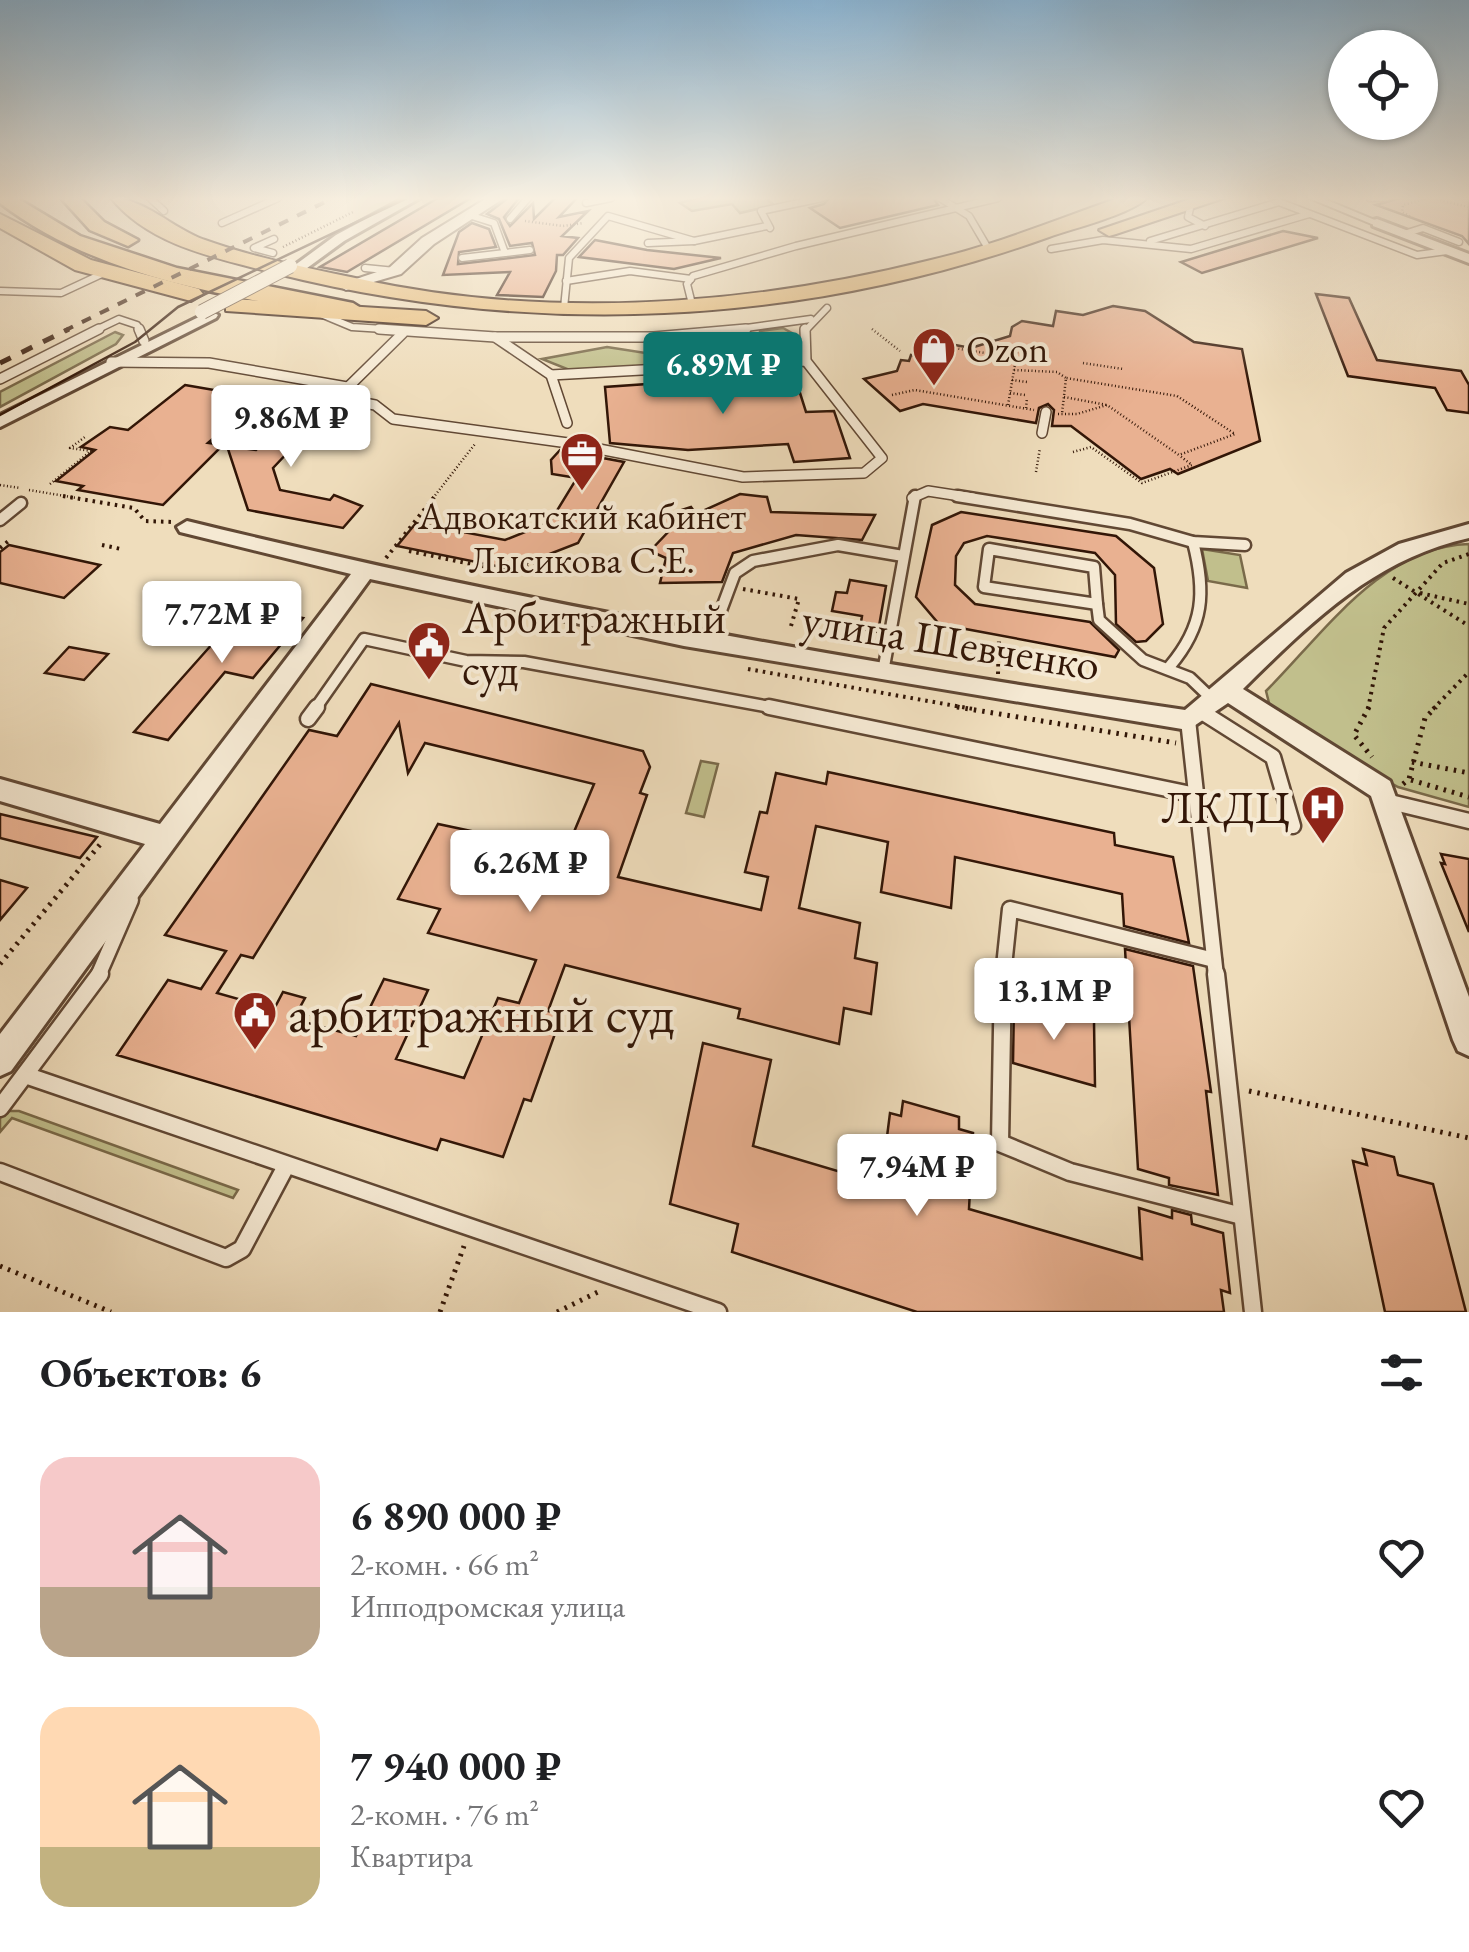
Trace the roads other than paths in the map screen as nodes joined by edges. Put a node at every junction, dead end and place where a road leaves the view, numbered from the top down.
1 (74, 259) edge
2 (130, 259) edge
3 (199, 259) edge
4 (249, 259) edge
5 (302, 259) edge
6 (306, 259) edge
7 (408, 259) edge
8 (569, 259) edge
9 (748, 259) edge
10 (954, 259) edge
11 (1021, 259) edge
12 (294, 267) junction
13 (365, 268) dead end
14 (395, 271) junction
15 (106, 272) junction
16 (690, 279) junction
17 (566, 281) junction
18 (346, 285) junction
19 (0, 291) edge
20 (210, 304) junction
21 (692, 304) junction
22 (564, 308) junction
23 (746, 310) junction
24 (819, 314) junction
25 (409, 316) junction
26 (496, 337) junction
27 (144, 341) junction
28 (806, 361) junction
29 (111, 362) junction
30 (551, 376) junction
31 (0, 379) edge
32 (348, 387) junction
33 (1046, 412) road end
34 (0, 422) edge
35 (567, 423) dead end
36 (1042, 433) road end
37 (21, 504) dead end
38 (0, 520) edge
39 (187, 526) road end
40 (1469, 531) edge
41 (1193, 542) junction
42 (1245, 545) dead end
43 (903, 556) junction
44 (374, 566) junction
45 (1098, 604) junction
46 (710, 640) junction
47 (1170, 666) junction
48 (883, 672) junction
49 (1207, 705) junction
50 (308, 719) dead end
51 (0, 790) edge
52 (1196, 795) junction
53 (1384, 795) junction
54 (1469, 821) edge
55 (1293, 826) dead end
56 (177, 832) junction
57 (139, 877) junction
58 (1214, 960) junction
59 (1469, 1040) edge
60 (0, 1060) edge
61 (25, 1075) junction
62 (0, 1108) edge
63 (286, 1166) junction
64 (0, 1172) edge
65 (1242, 1216) junction
66 (718, 1312) edge
67 (1253, 1312) edge

1 - 15 highway
2 - 25 main road
3 - 25 main road
4 - 18 highway
5 - 12 street
6 - 12 street
7 - 14 street
8 - 17 lane
9 - 16 lane
10 - 23 highway
11 - 24 highway
12 - 20 street, bridge
13 - 14 lane
14 - 18 street
14 - 25 street
15 - 19 lane
15 - 20 highway
16 - 17 lane
16 - 21 lane
17 - 22 lane
18 - 25 highway
20 - 25 highway
20 - 27 street
20 - 29 street
21 - 22 highway
21 - 23 highway
22 - 25 highway
23 - 24 highway
23 - 25 highway
24 - 26 lane
24 - 28 lane
25 - 26 lane
25 - 32 lane
26 - 30 lane
27 - 29 street
27 - 31 lane
28 - 30 lane
28 - 32 lane
29 - 32 lane
29 - 34 street
30 - 35 lane
33 - 36 lane
37 - 38 lane
39 - 44 street, улица Шевченко
40 - 49 street
41 - 42 lane
41 - 43 lane
41 - 47 lane
43 - 46 lane
43 - 48 lane
44 - 46 street, улица Шевченко
44 - 56 street
45 - 45 lane
45 - 47 lane
46 - 48 street, улица Шевченко
47 - 49 lane
48 - 49 street, улица Шевченко
49 - 52 lane
49 - 53 street
49 - 55 lane
50 - 52 lane
51 - 56 street
52 - 58 lane
53 - 54 lane
53 - 59 street
56 - 57 street
57 - 60 street
57 - 61 lane
58 - 65 lane
58 - 65 lane
61 - 62 lane
61 - 63 lane
63 - 64 lane
63 - 66 lane
65 - 67 lane

